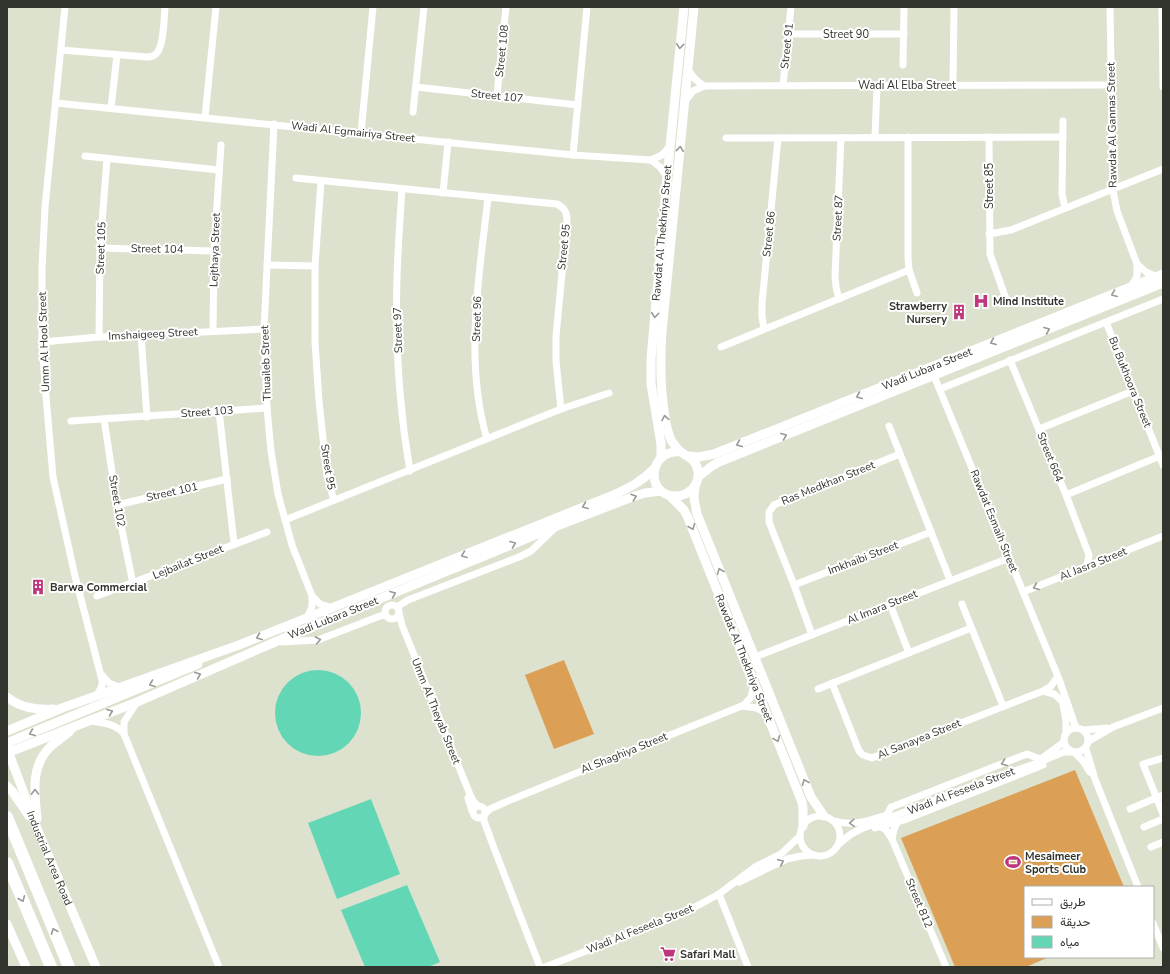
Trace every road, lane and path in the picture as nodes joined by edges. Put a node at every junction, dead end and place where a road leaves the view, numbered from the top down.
1 (65, 7) edge
2 (165, 7) edge
3 (216, 7) edge
4 (373, 7) edge
5 (424, 7) edge
6 (506, 7) edge
7 (588, 7) edge
8 (684, 7) edge
9 (694, 7) edge
10 (791, 7) edge
11 (904, 7) edge
12 (954, 7) edge
13 (1110, 7) edge
14 (1162, 7) edge
15 (789, 34) junction
16 (904, 34) junction
17 (61, 50) junction
18 (117, 55) junction
19 (903, 65) dead end
20 (688, 70) junction
21 (953, 84) junction
22 (783, 85) junction
23 (877, 85) junction
24 (1111, 85) junction
25 (704, 86) junction
26 (416, 87) junction
27 (1163, 87) edge
28 (498, 95) junction
29 (685, 101) junction
30 (56, 103) junction
31 (578, 104) junction
32 (111, 108) junction
33 (413, 112) dead end
34 (206, 117) junction
35 (1063, 121) dead end
36 (274, 124) junction
37 (361, 133) junction
38 (874, 137) junction
39 (990, 137) junction
40 (1063, 137) junction
41 (726, 138) dead end
42 (778, 138) junction
43 (841, 138) junction
44 (908, 138) junction
45 (448, 142) junction
46 (221, 145) dead end
47 (670, 146) junction
48 (573, 155) junction
49 (85, 156) dead end
50 (107, 159) junction
51 (651, 160) junction
52 (1163, 169) edge
53 (219, 170) junction
54 (667, 177) junction
55 (296, 178) dead end
56 (321, 181) junction
57 (402, 189) junction
58 (1113, 190) junction
59 (443, 193) junction
60 (488, 198) junction
61 (1065, 208) junction
62 (989, 234) junction
63 (100, 248) junction
64 (214, 251) junction
65 (1137, 264) junction
66 (267, 265) junction
67 (315, 266) junction
68 (909, 270) junction
69 (1161, 278) edge
70 (1131, 287) junction
71 (917, 293) dead end
72 (839, 298) junction
73 (1006, 299) dead end
74 (1163, 299) edge
75 (1106, 322) junction
76 (264, 329) junction
77 (764, 329) junction
78 (213, 331) junction
79 (141, 335) junction
80 (99, 337) junction
81 (42, 342) junction
82 (721, 347) dead end
83 (1010, 360) junction
84 (934, 376) junction
85 (940, 388) junction
86 (1133, 391) junction
87 (609, 393) dead end
88 (267, 408) junction
89 (562, 409) junction
90 (219, 411) junction
91 (147, 417) junction
92 (104, 418) junction
93 (71, 421) dead end
94 (890, 426) dead end
95 (1039, 429) junction
96 (488, 439) junction
97 (685, 454) junction
98 (900, 454) junction
99 (1160, 456) junction
100 (661, 458) junction
101 (1163, 464) edge
102 (655, 468) junction
103 (410, 471) junction
104 (698, 476) junction
105 (227, 480) junction
106 (695, 486) junction
107 (662, 491) junction
108 (1066, 495) junction
109 (670, 496) junction
110 (334, 500) junction
111 (117, 505) junction
112 (285, 520) junction
113 (557, 526) junction
114 (267, 532) dead end
115 (931, 532) junction
116 (1163, 536) edge
117 (234, 544) junction
118 (1089, 555) junction
119 (1009, 558) junction
120 (1098, 562) junction
121 (1087, 566) junction
122 (950, 580) junction
123 (133, 584) junction
124 (794, 585) junction
125 (1022, 592) junction
126 (97, 596) dead end
127 (312, 596) junction
128 (890, 604) junction
129 (962, 604) dead end
130 (332, 608) junction
131 (398, 611) junction
132 (386, 615) junction
133 (307, 618) junction
134 (393, 619) junction
135 (972, 628) junction
136 (812, 635) junction
137 (239, 645) junction
138 (909, 653) junction
139 (240, 657) junction
140 (755, 657) junction
141 (1053, 667) junction
142 (100, 671) junction
143 (1056, 679) junction
144 (832, 683) junction
145 (754, 684) junction
146 (119, 687) junction
147 (818, 689) dead end
148 (1043, 690) junction
149 (97, 695) junction
150 (7, 697) edge
151 (137, 702) junction
152 (1063, 702) junction
153 (742, 706) junction
154 (1003, 706) junction
155 (62, 708) junction
156 (1163, 708) edge
157 (767, 714) junction
158 (90, 721) junction
159 (75, 726) junction
160 (1113, 727) junction
161 (1076, 728) junction
162 (1084, 730) junction
163 (7, 731) edge
164 (124, 734) junction
165 (1066, 734) junction
166 (1089, 741) junction
167 (1064, 742) junction
168 (7, 749) edge
169 (1086, 749) junction
170 (1073, 752) junction
171 (1054, 756) junction
172 (1163, 758) edge
173 (1040, 759) junction
174 (1026, 767) junction
175 (1094, 779) junction
176 (7, 786) edge
177 (1160, 797) edge
178 (506, 802) junction
179 (479, 806) junction
180 (1130, 809) dead end
181 (472, 811) junction
182 (1163, 814) edge
183 (484, 815) junction
184 (887, 815) junction
185 (824, 816) junction
186 (7, 817) edge
187 (476, 818) junction
188 (898, 818) junction
189 (1163, 819) edge
190 (835, 821) junction
191 (803, 826) junction
192 (867, 827) junction
193 (881, 827) junction
194 (1144, 827) dead end
195 (38, 830) junction
196 (800, 836) junction
197 (892, 839) junction
198 (1163, 842) edge
199 (838, 844) junction
200 (1151, 847) dead end
201 (494, 848) junction
202 (815, 855) junction
203 (7, 863) edge
204 (733, 885) junction
205 (1138, 886) edge
206 (719, 894) junction
207 (7, 924) edge
208 (1154, 926) edge
209 (1163, 948) edge
210 (26, 967) edge
211 (51, 967) edge
212 (69, 967) edge
213 (96, 967) edge
214 (219, 967) edge
215 (540, 967) edge
216 (544, 967) edge
217 (748, 967) edge
218 (946, 967) edge

1 - 17 street, Umm Al Hool Street
2 - 18 street
3 - 34 street
4 - 37 street
5 - 26 street
6 - 28 street, Street 108
7 - 31 street
8 -> 47 street, Rawdat Al Thekhriya Street
9 - 20 street, Rawdat Al Thekhriya Street
10 - 15 street, Street 91
11 - 16 street
12 - 21 street
13 - 24 street, Rawdat Al Gannas Street
14 - 27 street
15 - 16 street, Street 90
15 - 22 street, Street 91
16 - 19 street
17 - 18 street
17 - 30 street, Umm Al Hool Street
18 - 32 street
20 - 25 street
20 - 29 street, Rawdat Al Thekhriya Street
21 - 23 street, Wadi Al Elba Street
21 - 24 street, Wadi Al Elba Street
22 - 23 street, Wadi Al Elba Street
22 - 25 street, Wadi Al Elba Street
23 - 38 street
24 - 58 street, Rawdat Al Gannas Street
25 - 29 street
26 - 28 street, Street 107
26 - 33 street
28 - 31 street, Street 107
97 -> 29 street, Rawdat Al Thekhriya Street
30 - 32 street, Wadi Al Egmairiya Street
30 - 81 street, Umm Al Hool Street
31 - 48 street
32 - 34 street, Wadi Al Egmairiya Street
34 - 36 street, Wadi Al Egmairiya Street
35 - 40 street
36 - 37 street, Wadi Al Egmairiya Street
36 - 66 street, Thuaileb Street
37 - 45 street, Wadi Al Egmairiya Street
38 - 43 street
38 - 44 street
39 - 40 street
39 - 44 street
39 - 62 street, Street 85
40 - 61 street
41 - 42 street
42 - 43 street
42 - 77 street, Street 86
43 - 72 street, Street 87
44 - 68 street
45 - 48 street, Wadi Al Egmairiya Street
45 - 59 street
46 - 53 street, Lejthaya Street
47 - 51 street
47 - 54 street, Rawdat Al Thekhriya Street
48 - 51 street, Wadi Al Egmairiya Street
49 - 50 street
50 - 53 street
50 - 63 street, Street 105
51 - 54 street
52 - 58 street
53 - 64 street, Lejthaya Street
54 -> 100 street, Rawdat Al Thekhriya Street
55 - 56 street, Street 95
56 - 57 street, Street 95
56 - 67 street, Street 95
57 - 59 street, Street 95
57 - 103 street, Street 97
58 - 61 street
58 - 65 street, Rawdat Al Gannas Street
59 - 60 street, Street 95
60 - 89 street, Street 95
60 - 96 street, Street 96
61 - 62 street
62 - 73 street, Street 85
63 - 64 street, Street 104
63 - 80 street, Street 105
64 - 78 street, Lejthaya Street
65 - 69 street
65 - 70 street
66 - 67 street
66 - 76 street, Thuaileb Street
67 - 110 street, Street 95
68 - 71 street
68 - 72 street
69 - 70 street, Wadi Lubara Street
84 -> 69 street, Wadi Lubara Street
70 -> 97 street, Wadi Lubara Street
72 - 77 street
74 - 75 street, Wadi Lubara Street
75 - 83 street, Wadi Lubara Street
75 - 86 street, Bu Bukhoora Street
76 - 78 street, Imshaigeeg Street
76 - 88 street, Thuaileb Street
77 - 82 street
78 - 79 street, Imshaigeeg Street
79 - 80 street, Imshaigeeg Street
79 - 91 street
80 - 81 street, Imshaigeeg Street
81 - 142 street, Umm Al Hool Street
83 - 85 street, Wadi Lubara Street
83 - 95 street, Street 664
84 - 85 street, Rawdat Esmaih Street
104 -> 84 street, Wadi Lubara Street
85 - 119 street, Rawdat Esmaih Street
86 - 95 street
86 - 99 street, Bu Bukhoora Street
87 - 89 street, Street 95
88 - 90 street, Street 103
88 - 112 street, Thuaileb Street
89 - 96 street, Street 95
90 - 91 street, Street 103
90 - 105 street, Lejbailat Street
91 - 92 street, Street 103
92 - 93 street, Street 103
92 - 111 street, Street 102
94 - 98 street
95 - 108 street, Street 664
96 - 103 street, Street 95
97 - 100 street
97 - 104 street
98 - 115 street
98 - 124 street, Ras Medkhan Street
99 - 101 street, Bu Bukhoora Street
99 - 108 street
100 - 102 street
102 - 107 street
102 -> 130 street, Wadi Lubara Street
103 - 110 street, Street 95
104 - 106 street
105 - 111 street, Street 101
105 - 117 street, Lejbailat Street
106 - 109 street
140 -> 106 street, Rawdat Al Thekhriya Street
107 - 109 street
113 -> 107 street, Wadi Lubara Street
108 - 118 street, Street 664
109 -> 145 street, Rawdat Al Thekhriya Street
110 - 112 street, Street 95
111 - 123 street, Street 102
112 - 127 street, Thuaileb Street
113 - 131 street
139 -> 113 street, Wadi Lubara Street
114 - 117 street, Lejbailat Street
115 - 122 street
115 - 124 street, Imkhaibi Street
116 - 120 street, Al Jasra Street
117 - 123 street, Lejbailat Street
118 - 120 street
118 - 121 street
119 - 122 street, Al Imara Street
119 - 125 street, Rawdat Esmaih Street
120 - 121 street, Al Jasra Street
121 -> 125 street, Al Jasra Street
122 - 128 street, Al Imara Street
123 - 126 street, Lejbailat Street
124 - 136 street, Ras Medkhan Street
125 - 141 street, Rawdat Esmaih Street
127 - 130 street
127 - 133 street
128 - 136 street, Al Imara Street
128 - 138 street
129 - 135 street
130 - 133 street, Wadi Lubara Street
131 - 132 street
131 - 134 street
131 - 179 street, Umm Al Theyab Street
132 - 134 street
139 -> 132 street
133 -> 137 street, Wadi Lubara Street
134 - 181 street, Umm Al Theyab Street
135 - 138 street
135 - 154 street
136 - 140 street, Al Imara Street
137 - 146 street, Wadi Lubara Street
137 -> 168 street
138 - 144 street
151 -> 139 street, Wadi Lubara Street
185 -> 140 street, Rawdat Al Thekhriya Street
141 - 143 street, Rawdat Esmaih Street
141 - 161 street, Rawdat Esmaih Street
142 - 146 street, Umm Al Hool Street
142 - 149 street, Umm Al Hool Street
143 - 148 street, Al Sanayea Street
143 - 152 street, Rawdat Esmaih Street
144 - 147 street
144 - 154 street, Al Sanayea Street
145 - 153 street
145 - 157 street, Rawdat Al Thekhriya Street
146 - 149 street, Wadi Lubara Street
148 - 152 street
148 - 154 street, Al Sanayea Street
149 - 155 street, Wadi Lubara Street
150 - 155 street
158 -> 151 street, Wadi Lubara Street
151 - 164 street
152 - 165 street, Rawdat Esmaih Street
153 - 157 street
153 - 178 street, Al Shaghiya Street
155 - 163 street, Wadi Lubara Street
156 - 160 street
157 -> 191 street, Rawdat Al Thekhriya Street
158 - 159 street, Wadi Lubara Street
158 - 164 street
159 - 168 street, Wadi Lubara Street
195 -> 159 street
160 - 162 street
160 - 166 street
161 - 162 street
161 - 165 street
162 - 166 street
164 - 214 street
165 - 167 street
166 - 169 street
167 - 170 street
167 - 173 street, Wadi Al Feseela Street
168 - 195 street, Industrial Area Road
169 - 170 street
169 - 175 street
170 - 171 street, Wadi Al Feseela Street
170 - 175 street
171 - 174 street, Wadi Al Feseela Street
171 - 188 street
172 - 177 street
173 - 174 street, Wadi Al Feseela Street
173 -> 184 street
174 - 188 street, Wadi Al Feseela Street
175 - 205 street
176 - 195 street
177 - 180 street
177 - 182 street
178 - 179 street, Al Shaghiya Street
178 - 183 street, Al Shaghiya Street
179 - 181 street
179 - 183 street
181 - 187 street
183 - 187 street
183 - 201 street
184 - 188 street, Wadi Al Feseela Street
184 -> 190 street, Wadi Al Feseela Street
185 - 190 street
185 - 191 street
212 -> 186 highway
187 - 201 street
188 - 192 street, Wadi Al Feseela Street
188 - 193 street
188 - 197 street
189 - 194 street
190 - 199 street
191 - 196 street
192 - 193 street
192 - 199 street, Wadi Al Feseela Street
193 - 197 street, Street 812
195 - 213 street, Industrial Area Road
196 - 202 street
196 - 204 street, Wadi Al Feseela Street
197 - 218 street, Street 812
198 - 200 street
199 - 202 street
201 - 215 street
204 -> 202 street, Wadi Al Feseela Street
203 -> 211 highway
204 - 206 street, Wadi Al Feseela Street
206 - 216 street, Wadi Al Feseela Street
206 - 217 street
207 - 210 street
208 - 209 street

